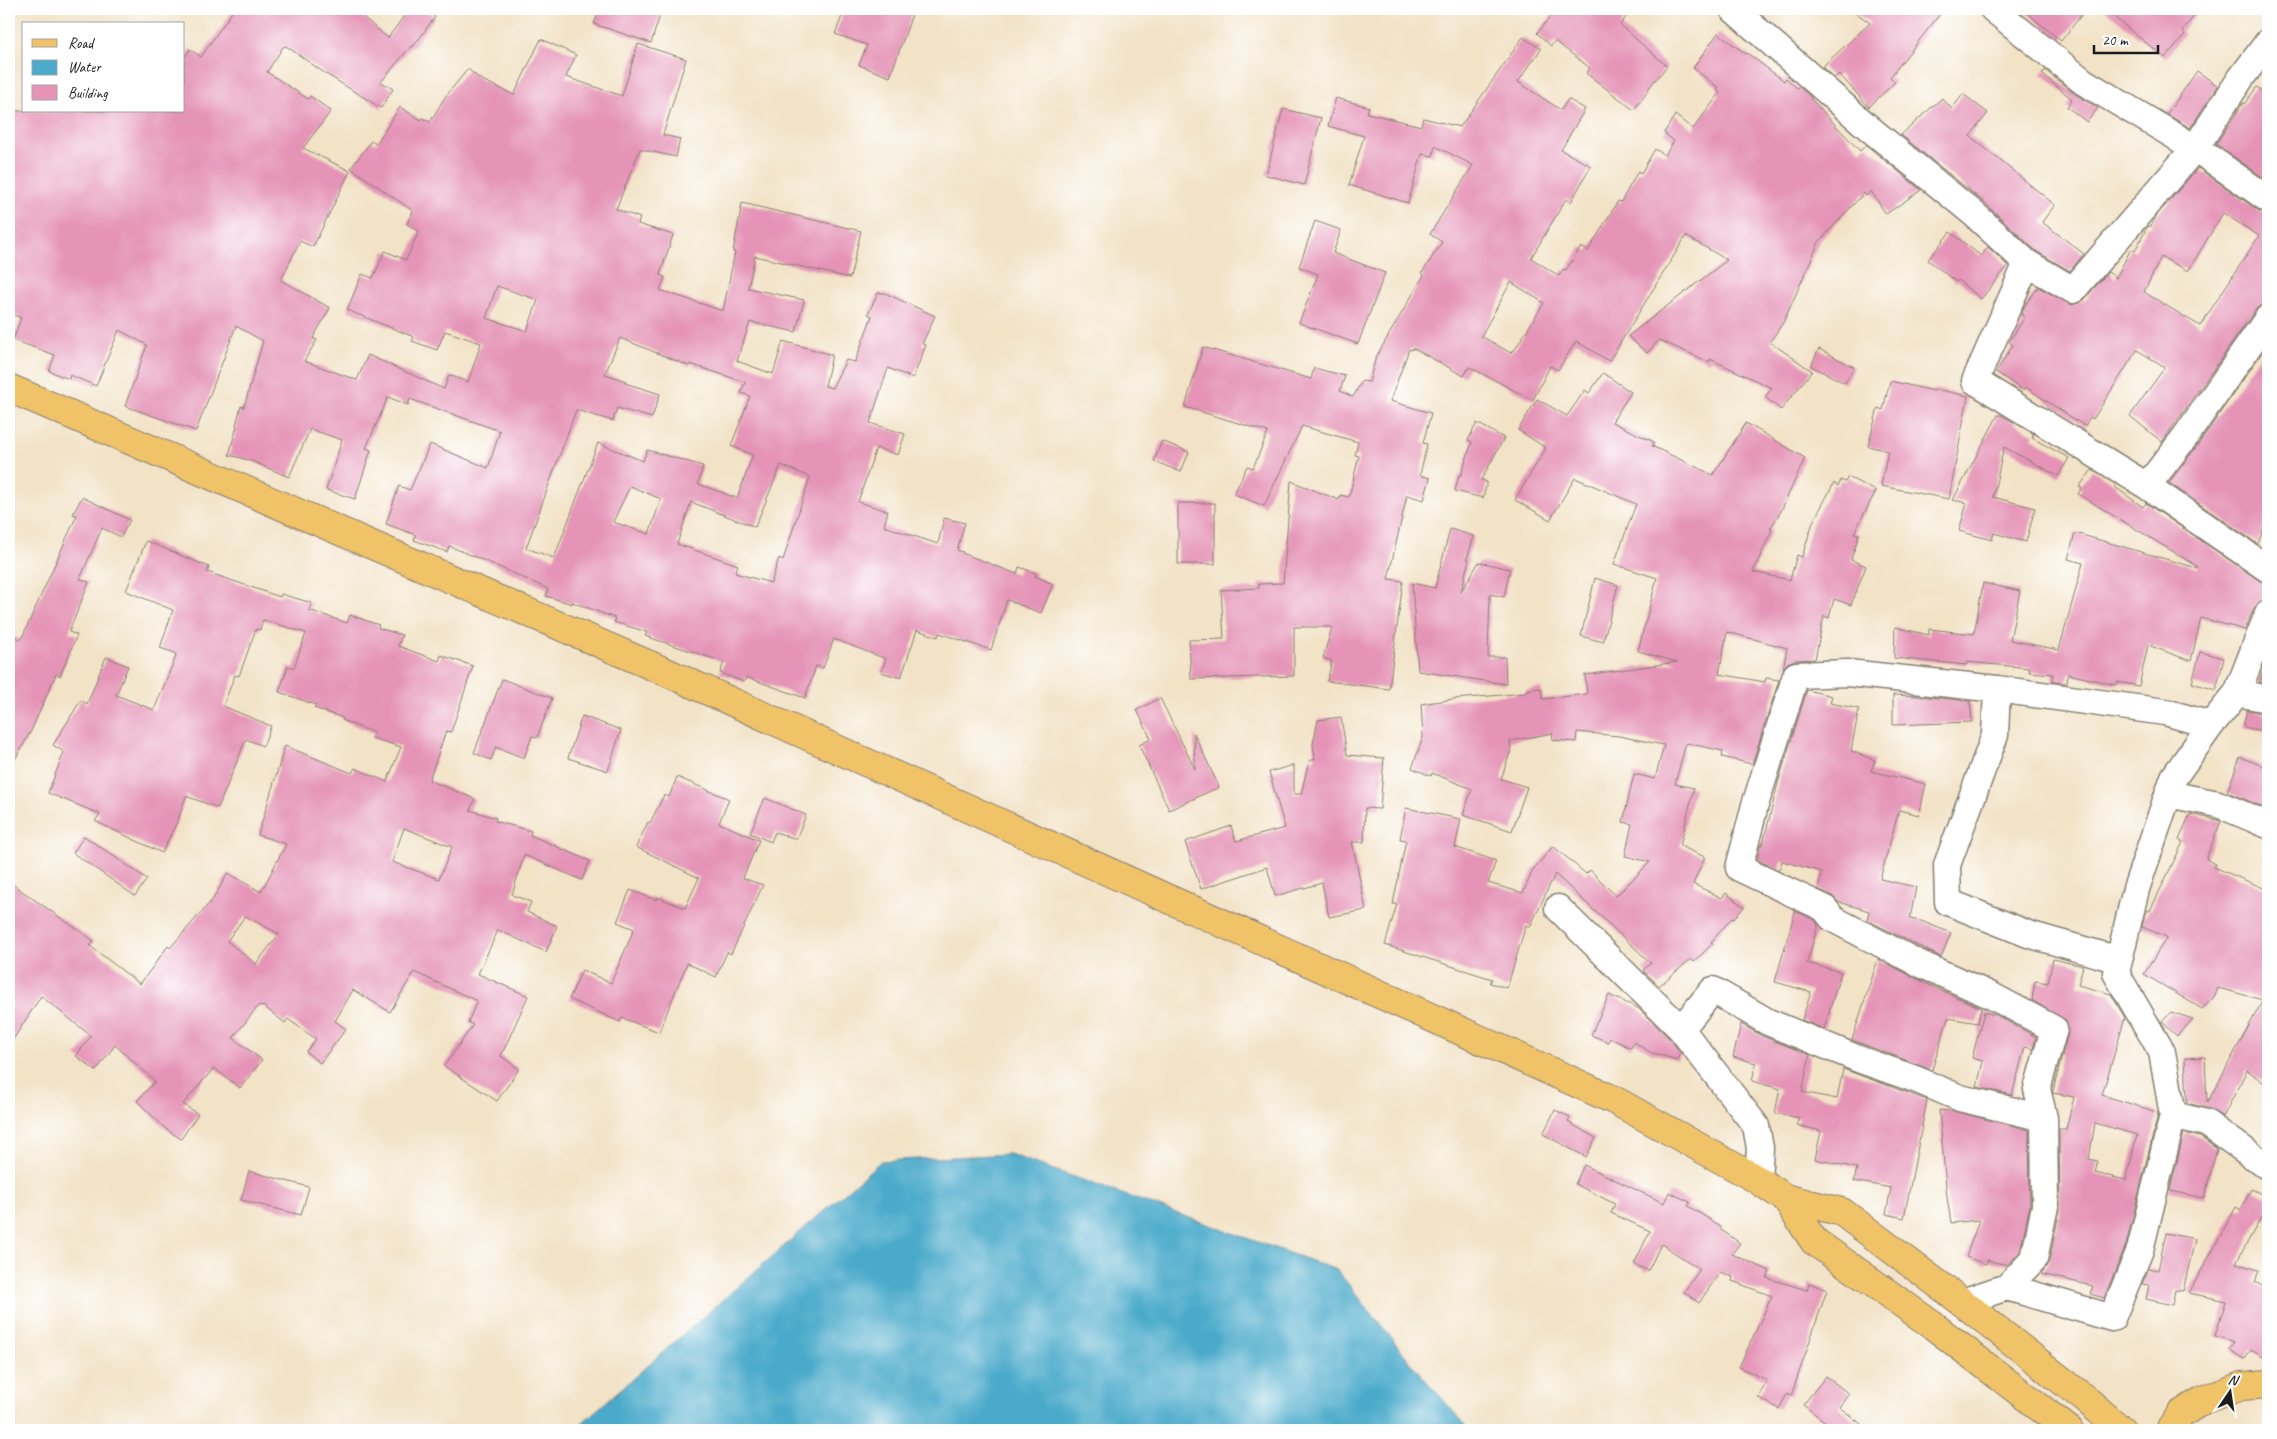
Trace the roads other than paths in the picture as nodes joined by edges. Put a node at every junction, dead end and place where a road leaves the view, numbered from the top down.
1 (1732, 9) edge
2 (1993, 9) edge
3 (2268, 42) edge
4 (2195, 148) junction
5 (2268, 199) edge
6 (2027, 263) junction
7 (2268, 318) edge
8 (9, 388) edge
9 (2147, 486) junction
10 (2268, 569) edge
11 (2268, 614) edge
12 (1997, 689) junction
13 (2237, 693) junction
14 (2268, 699) edge
15 (2211, 725) junction
16 (2168, 794) junction
17 (2268, 825) edge
18 (1558, 908) dead end
19 (2120, 960) junction
20 (1681, 1029) junction
21 (2174, 1115) junction
22 (2044, 1118) junction
23 (2268, 1167) edge
24 (1758, 1180) junction
25 (1785, 1198) junction
26 (2007, 1288) junction
27 (1962, 1302) junction
28 (2268, 1384) edge
29 (2268, 1402) edge
30 (2069, 1430) edge
31 (2121, 1430) edge
32 (2170, 1430) edge
33 (2190, 1430) edge

1 - 6 street
2 - 4 street
3 - 4 street
4 - 5 street
4 - 6 street
6 - 9 street
7 - 9 street
8 - 24 main road
9 - 10 street
11 - 13 street
12 - 15 street
12 - 19 street
12 - 22 street
13 - 14 street
13 - 15 street
15 - 16 street
16 - 17 street
16 - 19 street
18 - 20 street
19 - 21 street
20 - 22 street
20 - 24 street
21 - 23 street
21 - 26 street
22 - 26 street
24 - 25 main road
25 - 27 main road
25 - 30 main road
26 - 27 street
27 - 31 main road
28 - 32 main road
29 - 33 main road

